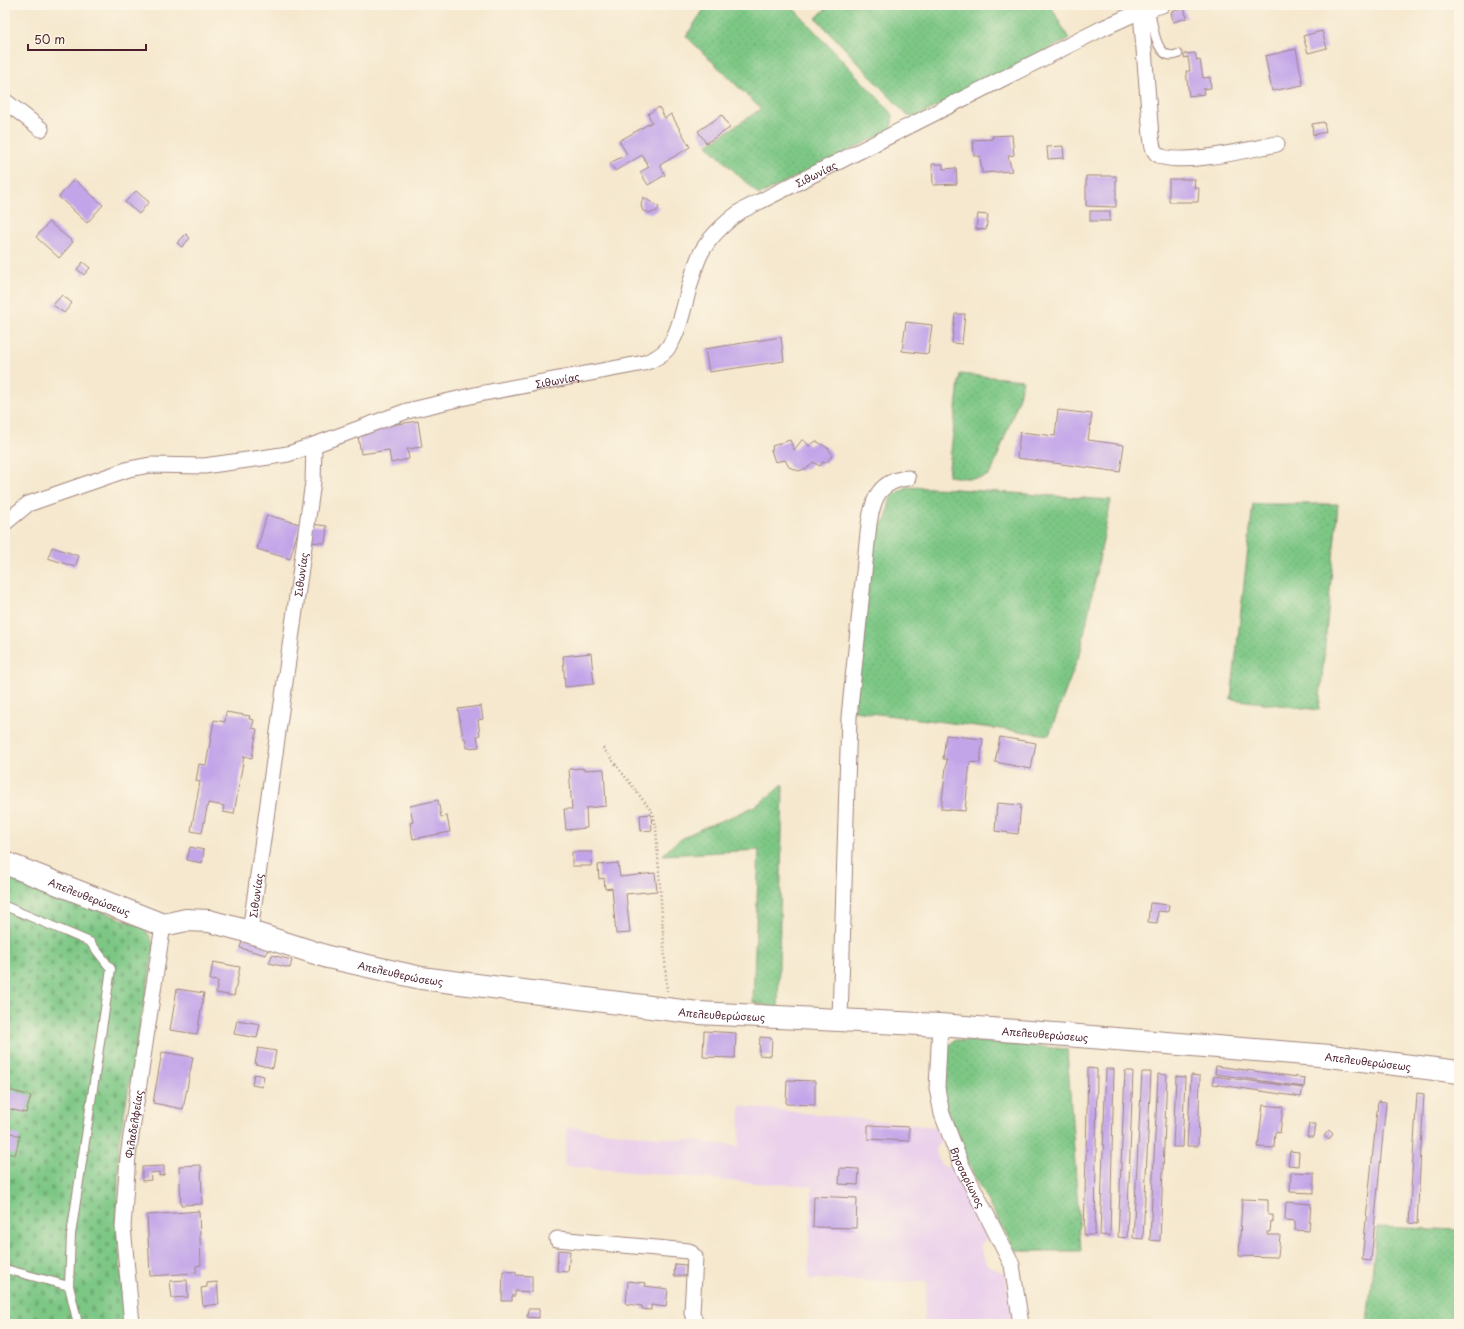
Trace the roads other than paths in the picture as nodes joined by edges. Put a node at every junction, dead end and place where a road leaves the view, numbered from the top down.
1 (1153, 8) edge
2 (1178, 54) dead end
3 (5, 101) edge
4 (41, 129) dead end
5 (1277, 144) dead end
6 (314, 445) junction
7 (908, 478) dead end
8 (5, 523) edge
9 (5, 863) edge
10 (5, 906) edge
11 (163, 925) junction
12 (250, 932) junction
13 (840, 1019) junction
14 (940, 1025) junction
15 (1459, 1072) edge
16 (557, 1239) dead end
17 (5, 1269) edge
18 (69, 1286) junction
19 (78, 1324) edge
20 (132, 1324) edge
21 (696, 1324) edge
22 (1021, 1324) edge

1 - 2 lane
1 - 5 street
1 - 6 street, Σιθωνίας
3 - 4 street
6 - 8 street
6 - 12 street, Σιθωνίας
7 - 13 street
9 - 11 street, Απελευθερώσεως
10 - 18 lane
11 - 12 street, Απελευθερώσεως
11 - 20 street, Φιλαδελφείας
12 - 13 street, Απελευθερώσεως
13 - 14 street, Απελευθερώσεως
14 - 15 street, Απελευθερώσεως
14 - 22 street, Βησσαρίωνος
16 - 21 street
17 - 18 lane
18 - 19 lane

